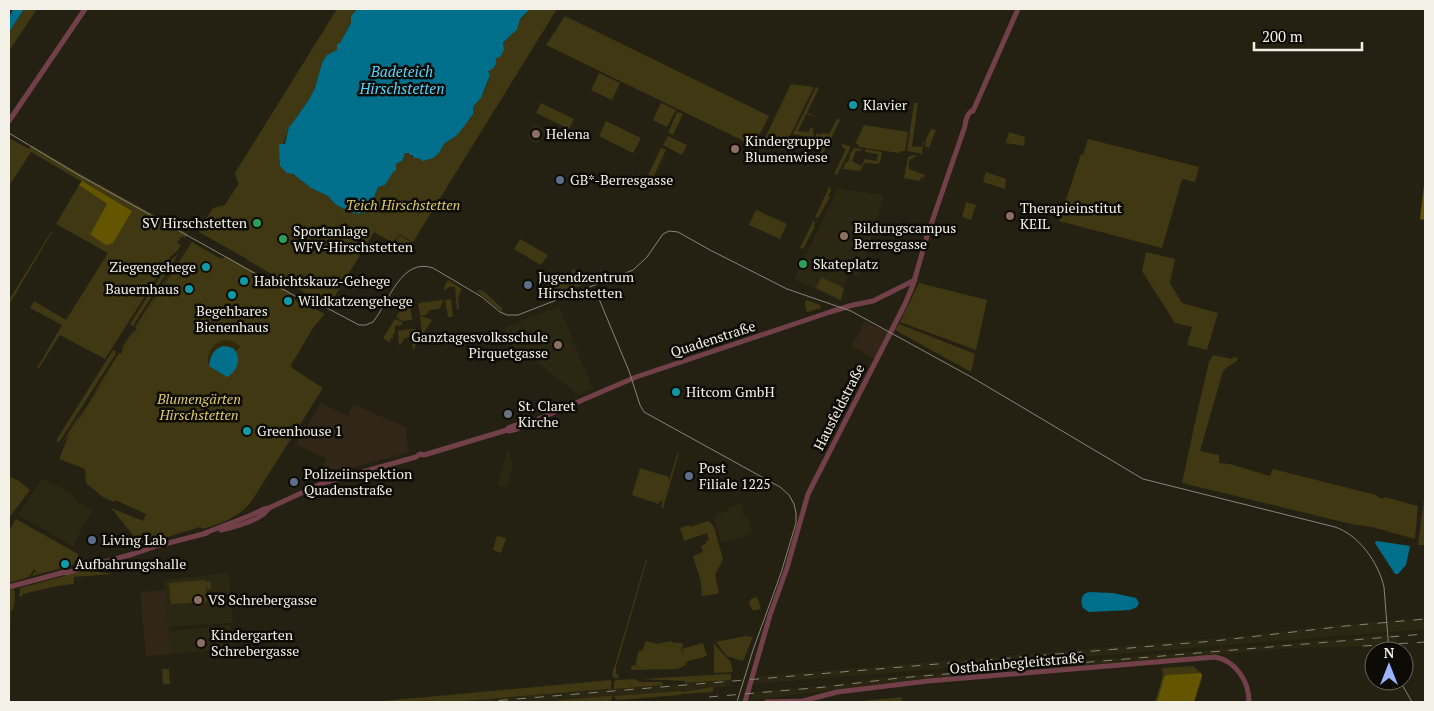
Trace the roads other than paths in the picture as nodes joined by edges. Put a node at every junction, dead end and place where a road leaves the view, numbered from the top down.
1 (85, 9) edge
2 (1018, 9) edge
3 (9, 121) edge
4 (915, 280) junction
5 (9, 587) edge
6 (801, 701) edge
7 (745, 702) edge
8 (766, 702) edge
9 (1249, 702) edge

1 - 3 street
2 - 4 street, Hausfeldstraße
4 - 5 street, Quadenstraße
4 - 7 street, Hausfeldstraße
6 - 8 street, Ostbahnbegleitstraße
6 - 9 street, Ostbahnbegleitstraße

